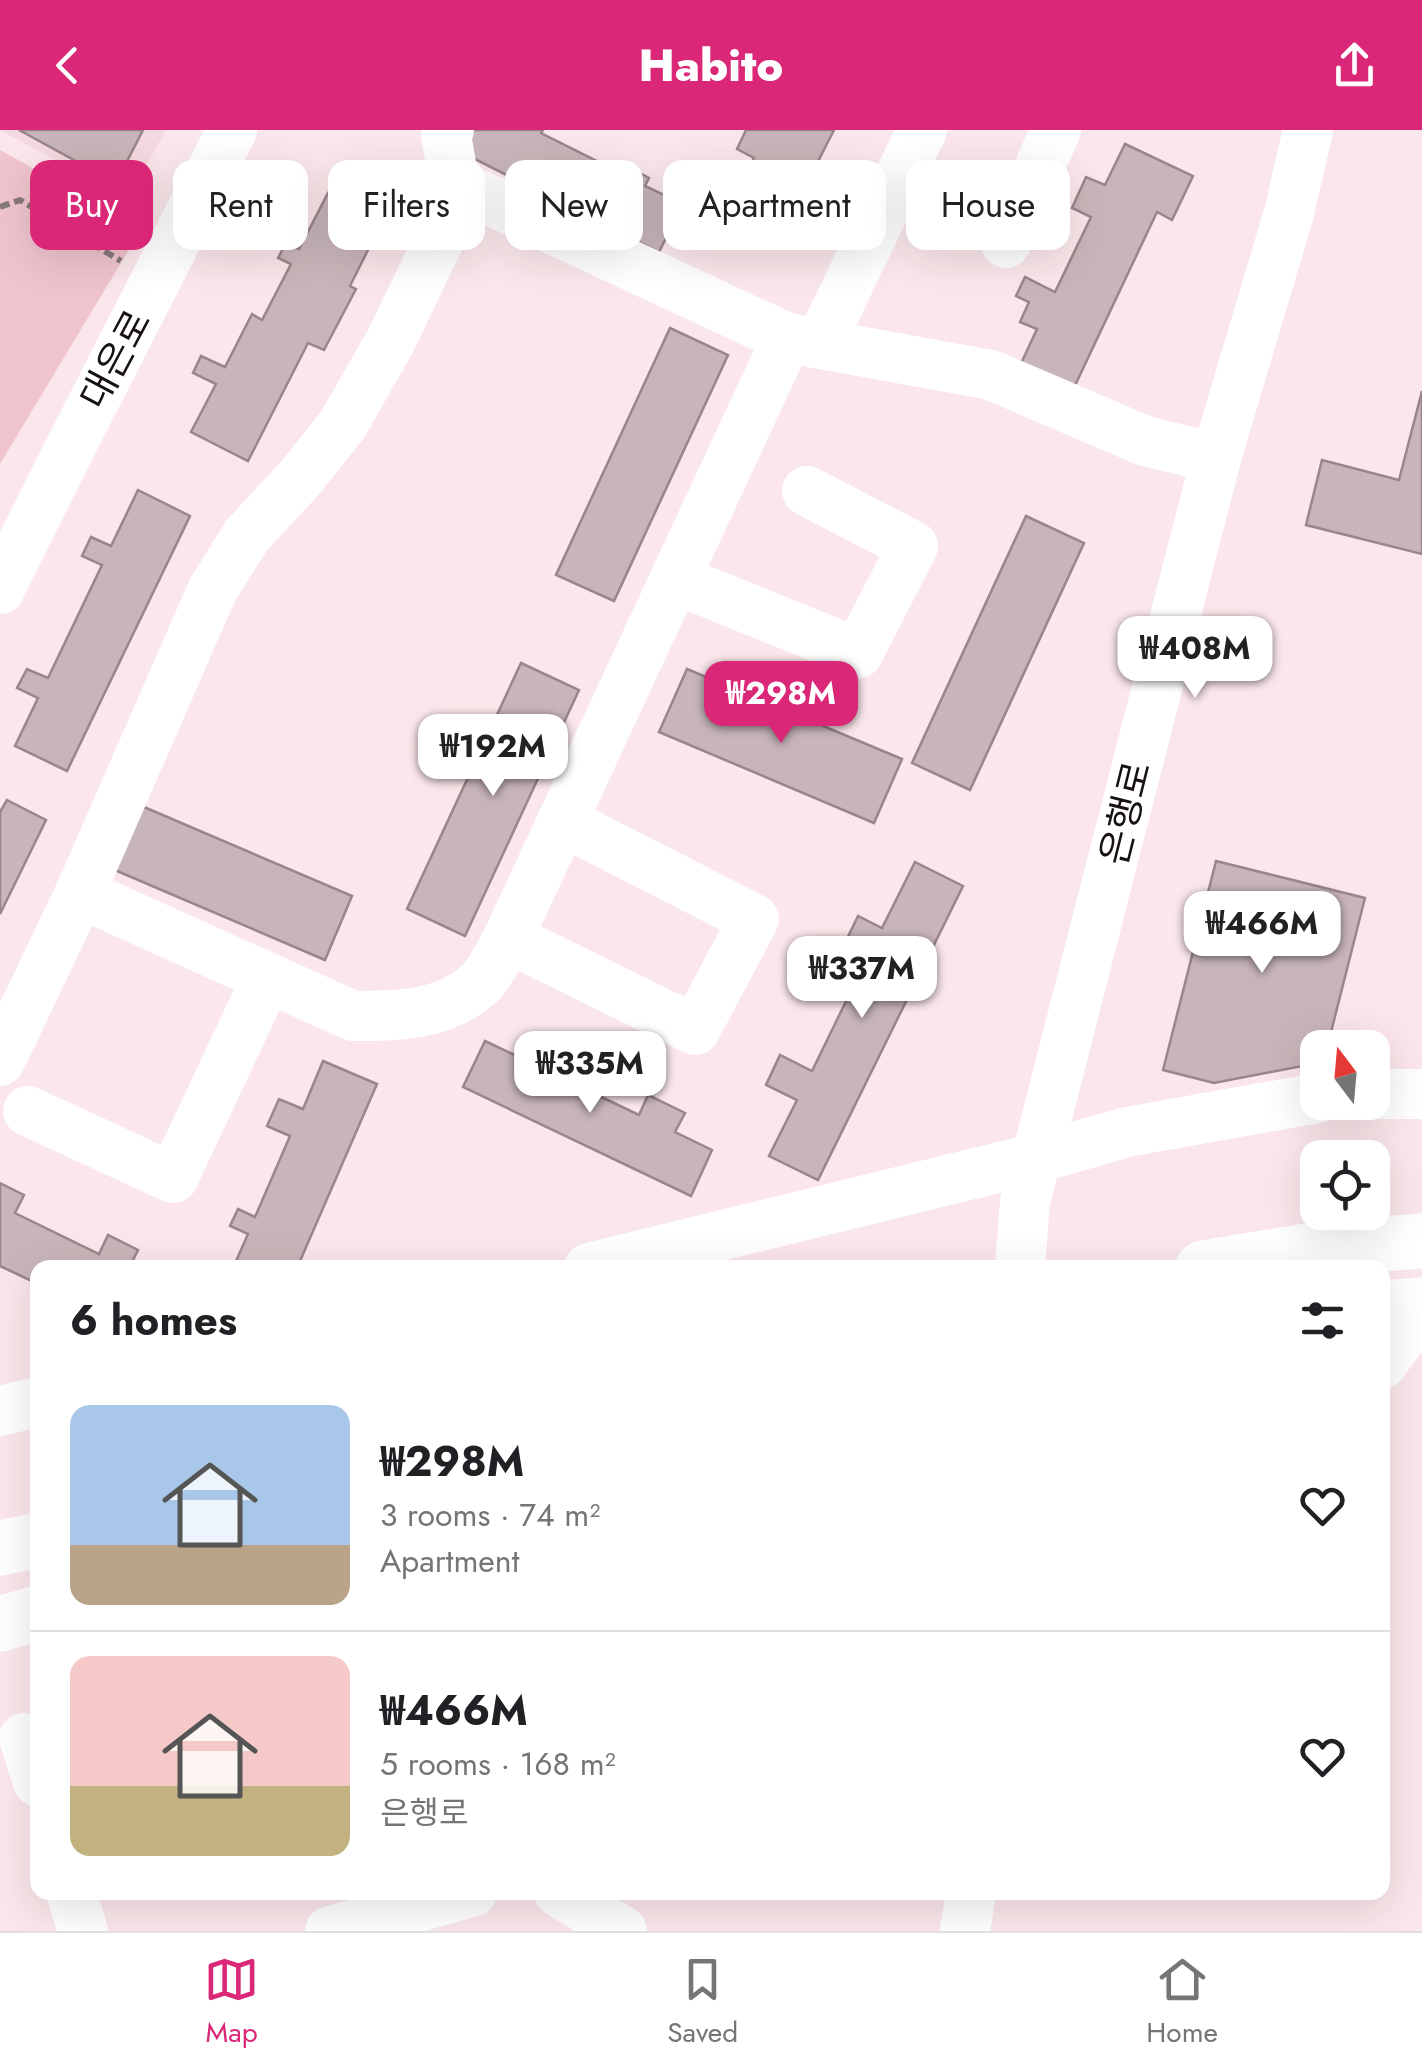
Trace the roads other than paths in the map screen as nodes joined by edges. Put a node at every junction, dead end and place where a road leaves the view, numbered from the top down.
1 (232, 130) edge
2 (449, 130) edge
3 (922, 130) edge
4 (1056, 130) edge
5 (1308, 130) edge
6 (450, 160) edge
7 (1043, 160) edge
8 (485, 200) edge
9 (434, 250) edge
10 (804, 342) junction
11 (1216, 458) junction
12 (806, 491) dead end
13 (675, 579) junction
14 (0, 589) edge
15 (562, 821) junction
16 (80, 893) junction
17 (508, 938) junction
18 (268, 978) junction
19 (0, 1061) edge
20 (1390, 1094) edge
21 (1422, 1094) edge
22 (1300, 1101) edge
23 (28, 1111) dead end
24 (1036, 1158) junction
25 (1422, 1241) edge
26 (622, 1260) edge
27 (1021, 1260) edge
28 (1255, 1260) edge
29 (1422, 1306) edge
30 (1390, 1308) edge
31 (1390, 1352) edge
32 (30, 1404) edge
33 (0, 1412) edge
34 (30, 1542) edge
35 (0, 1548) edge
36 (30, 1615) edge
37 (0, 1624) edge
38 (73, 1900) edge
39 (443, 1900) edge
40 (572, 1900) edge
41 (971, 1900) edge
42 (83, 1931) edge
43 (330, 1931) edge
44 (622, 1931) edge
45 (965, 1931) edge

1 - 14 street, 대은로
2 - 6 street
3 - 10 street
4 - 7 street
5 - 11 street, 은행로
8 - 10 street
9 - 16 street
10 - 11 street
10 - 13 street
11 - 24 street, 은행로
12 - 13 street
13 - 15 street
15 - 17 street
15 - 17 street
16 - 18 street
16 - 19 street
17 - 18 street
18 - 23 street
20 - 21 street
22 - 24 street
24 - 26 street
24 - 27 street, 은행로
25 - 28 main road
29 - 30 main road
29 - 31 street
32 - 33 street
34 - 35 main road
36 - 37 main road
38 - 42 street
39 - 43 street
40 - 44 street
41 - 45 street

